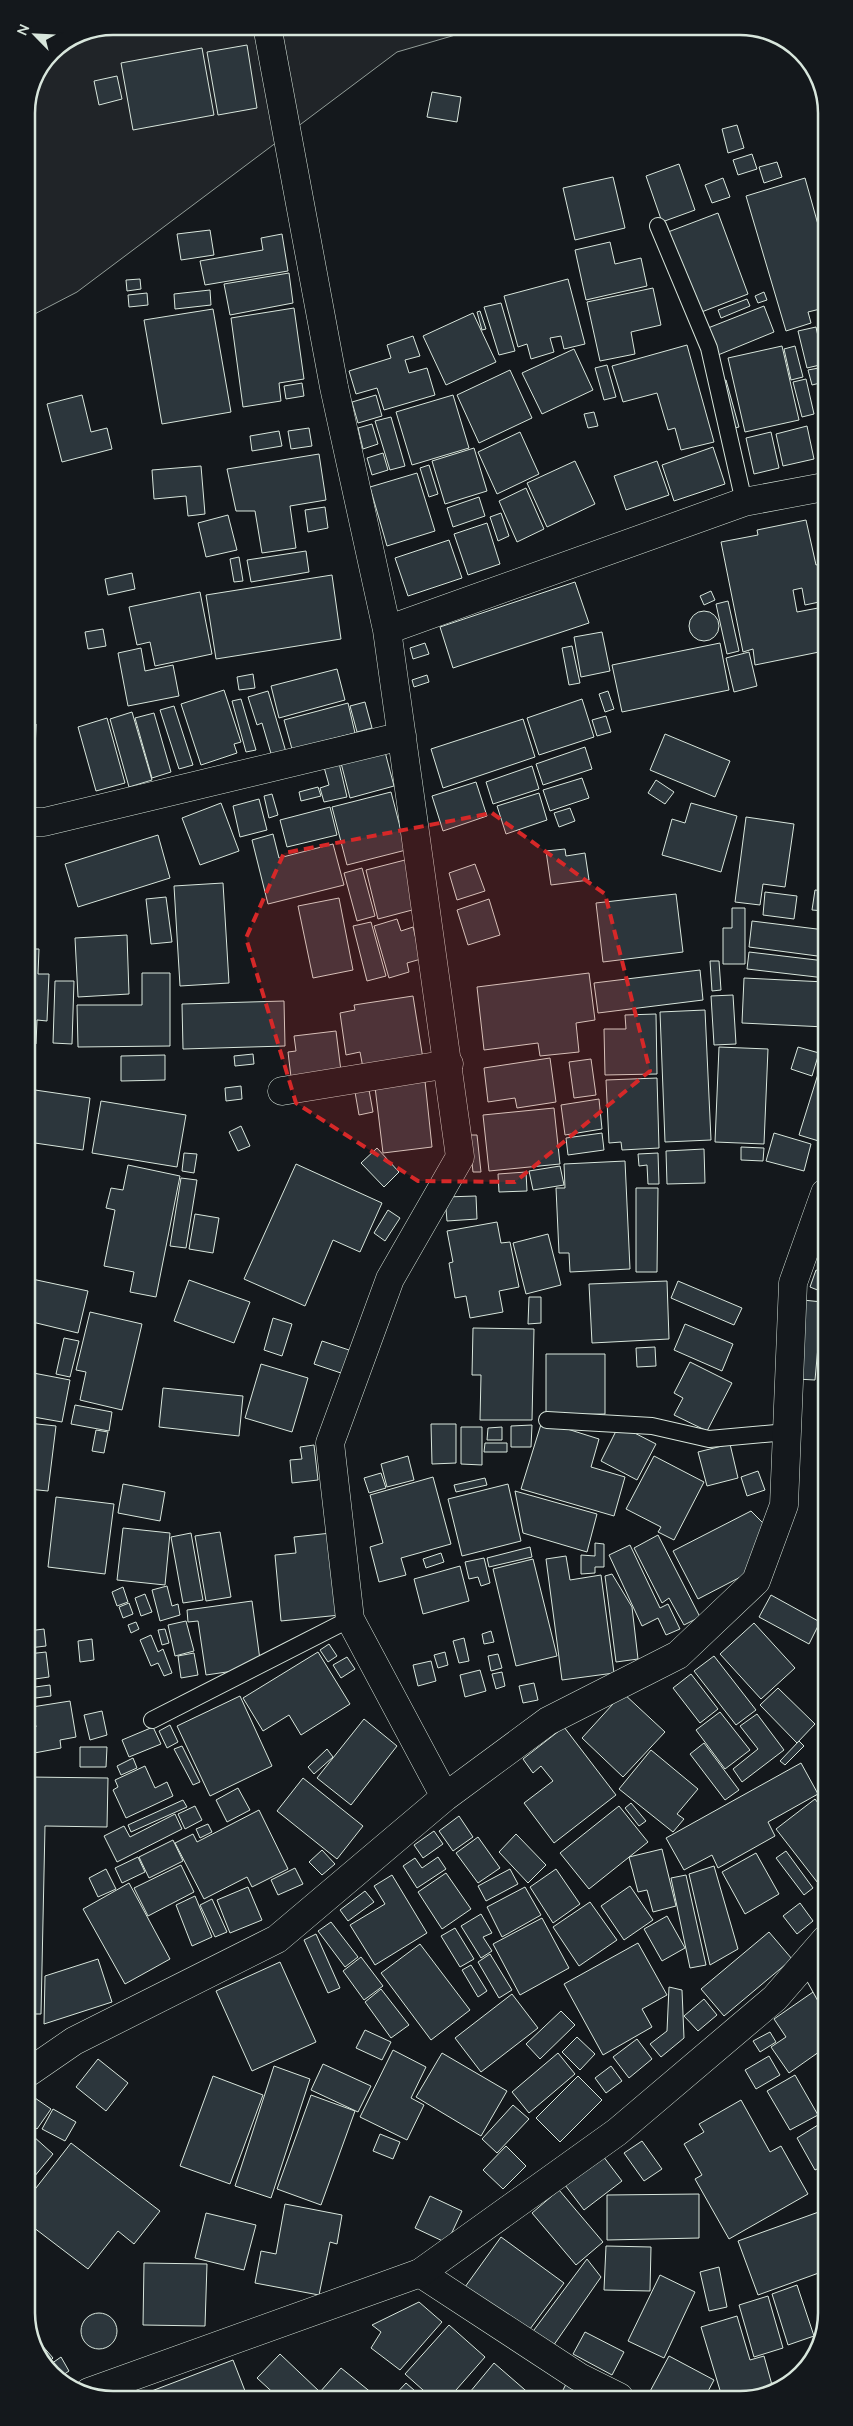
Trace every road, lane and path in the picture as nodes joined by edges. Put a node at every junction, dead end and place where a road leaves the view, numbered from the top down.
1 (269, 35) edge
2 (658, 226) dead end
3 (818, 488) edge
4 (744, 502) junction
5 (387, 630) junction
6 (402, 736) junction
7 (35, 822) edge
8 (449, 1064) junction
9 (282, 1091) dead end
10 (818, 1213) edge
11 (547, 1420) dead end
12 (787, 1432) junction
13 (350, 1619) junction
14 (152, 1720) dead end
15 (445, 1798) junction
16 (818, 1948) edge
17 (806, 1962) junction
18 (818, 1984) edge
19 (35, 2068) edge
20 (420, 2273) junction
21 (102, 2390) edge
22 (607, 2391) edge

1 - 5 street
2 - 4 lane
3 - 4 street
4 - 5 street
5 - 6 street
6 - 7 street
6 - 8 street
8 - 9 street
8 - 13 street
10 - 12 street
11 - 12 lane
12 - 15 street
13 - 14 lane
13 - 15 street
15 - 19 street
16 - 17 street
17 - 18 lane
17 - 20 street
20 - 21 street
20 - 22 street

